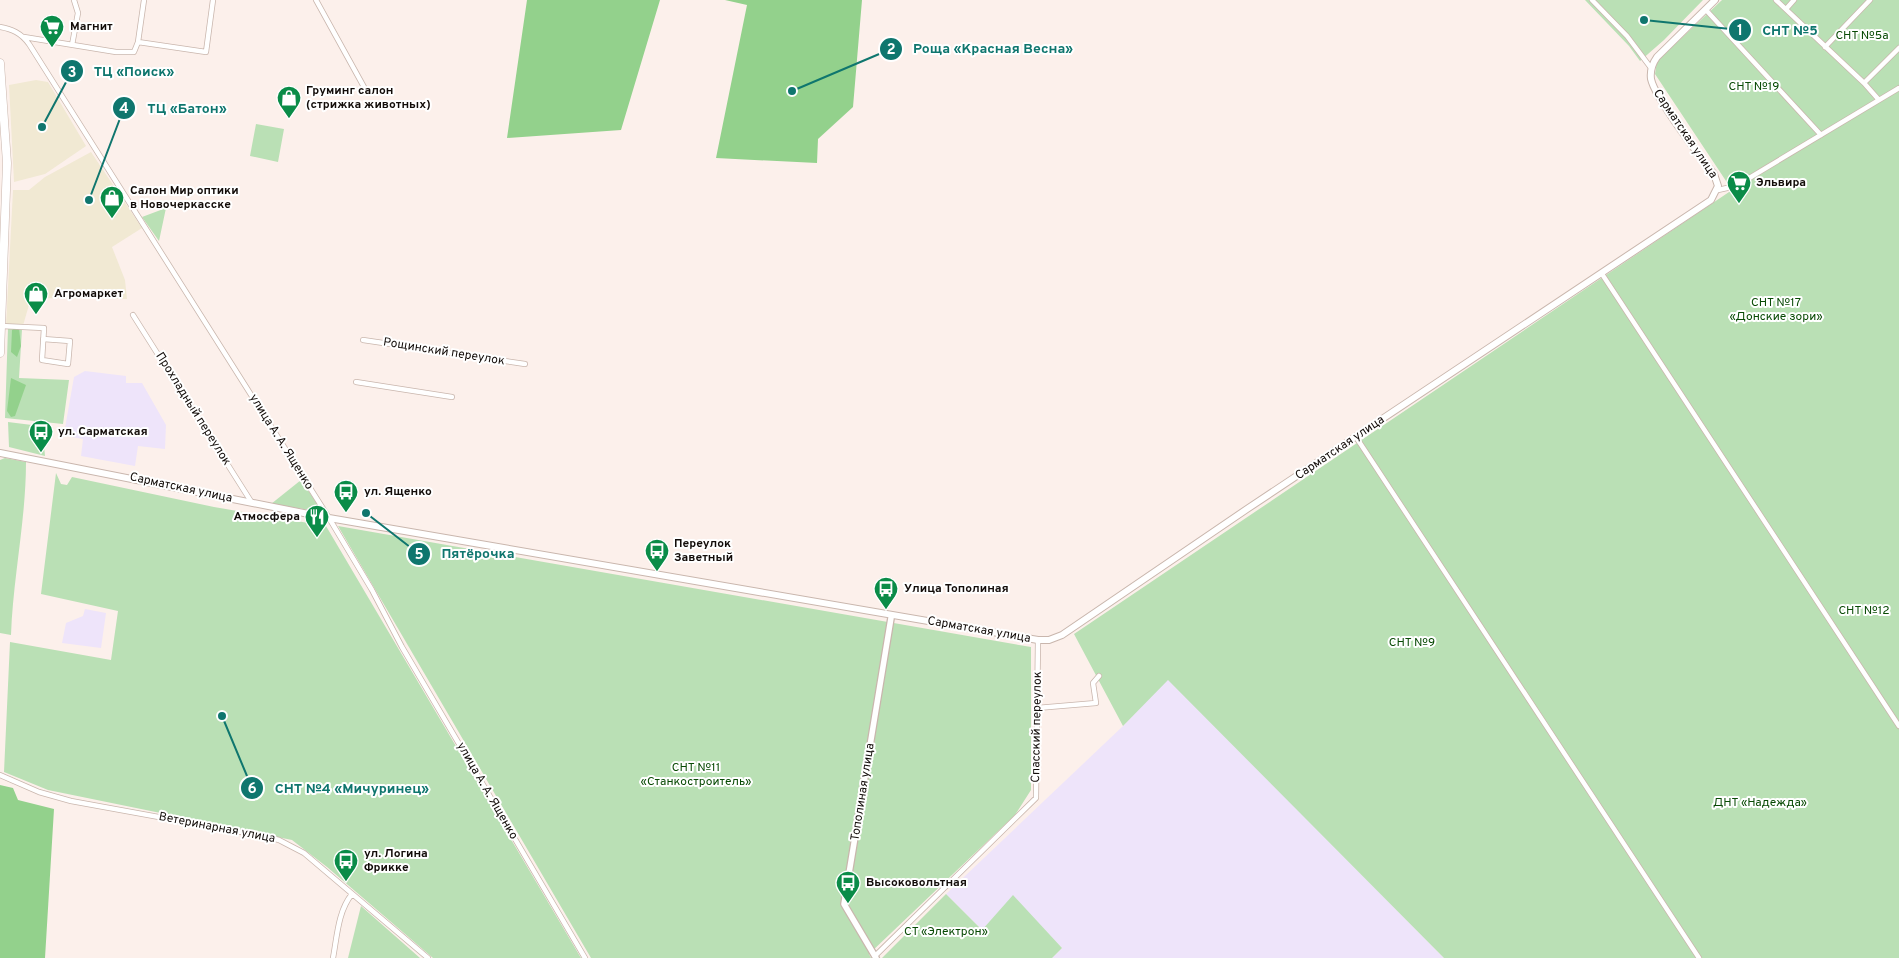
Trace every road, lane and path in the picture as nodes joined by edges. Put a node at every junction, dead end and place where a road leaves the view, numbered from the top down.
1 (74, 0) edge
2 (144, 0) edge
3 (213, 0) edge
4 (316, 0) edge
5 (1592, 0) edge
6 (1715, 0) edge
7 (1776, 0) edge
8 (1794, 0) edge
9 (1870, 0) edge
10 (1786, 9) junction
11 (1706, 10) junction
12 (0, 27) edge
13 (24, 37) junction
14 (138, 42) junction
15 (72, 45) junction
16 (1825, 47) junction
17 (1899, 48) edge
18 (0, 63) edge
19 (1651, 68) junction
20 (1864, 83) junction
21 (364, 87) dead end
22 (1899, 88) edge
23 (1879, 100) junction
24 (0, 110) edge
25 (1821, 135) junction
26 (4, 187) junction
27 (1718, 190) junction
28 (0, 250) edge
29 (1602, 274) junction
30 (134, 315) dead end
31 (1, 326) junction
32 (43, 339) junction
33 (363, 340) dead end
34 (0, 353) edge
35 (525, 364) dead end
36 (356, 382) dead end
37 (452, 397) dead end
38 (1356, 437) junction
39 (0, 453) edge
40 (253, 504) junction
41 (329, 518) junction
42 (891, 618) dead end
43 (1038, 640) junction
44 (1099, 676) dead end
45 (1037, 708) junction
46 (1899, 726) edge
47 (0, 775) edge
48 (352, 894) junction
49 (876, 957) edge
50 (333, 958) edge
51 (428, 958) edge
52 (585, 958) edge
53 (1699, 958) edge

1 - 15 street
2 - 14 street
3 - 14 street
4 - 21 street
5 - 19 street
6 - 11 main road
7 - 10 street
8 - 10 street
9 - 16 street
10 - 16 street
11 - 19 main road
11 - 25 street
12 - 13 street
13 - 15 street
13 - 41 street, улица А. А. Ященко
14 - 15 street
16 - 20 street
17 - 20 street
18 - 26 main road
19 - 27 main road, Сарматская улица
20 - 23 street
22 - 23 street
23 - 25 street
24 - 26 main road
25 - 27 street
26 - 28 main road
26 - 31 main road
27 - 29 main road, Сарматская улица
29 - 38 main road, Сарматская улица
29 - 46 street
30 - 40 street, Прохладный переулок
31 - 32 street
31 - 34 main road
32 - 32 street
33 - 35 street, Рощинский переулок
36 - 37 street
38 - 43 main road, Сарматская улица
38 - 53 street
39 - 40 main road, Сарматская улица
40 - 41 main road, Сарматская улица
41 - 43 main road, Сарматская улица
41 - 52 street, улица А. А. Ященко
42 - 49 street, Тополиная улица
43 - 45 street, Спасский переулок
44 - 45 street
45 - 49 street, Спасский переулок
47 - 48 street, Ветеринарная улица
48 - 50 street
48 - 51 street, Ветеринарная улица

